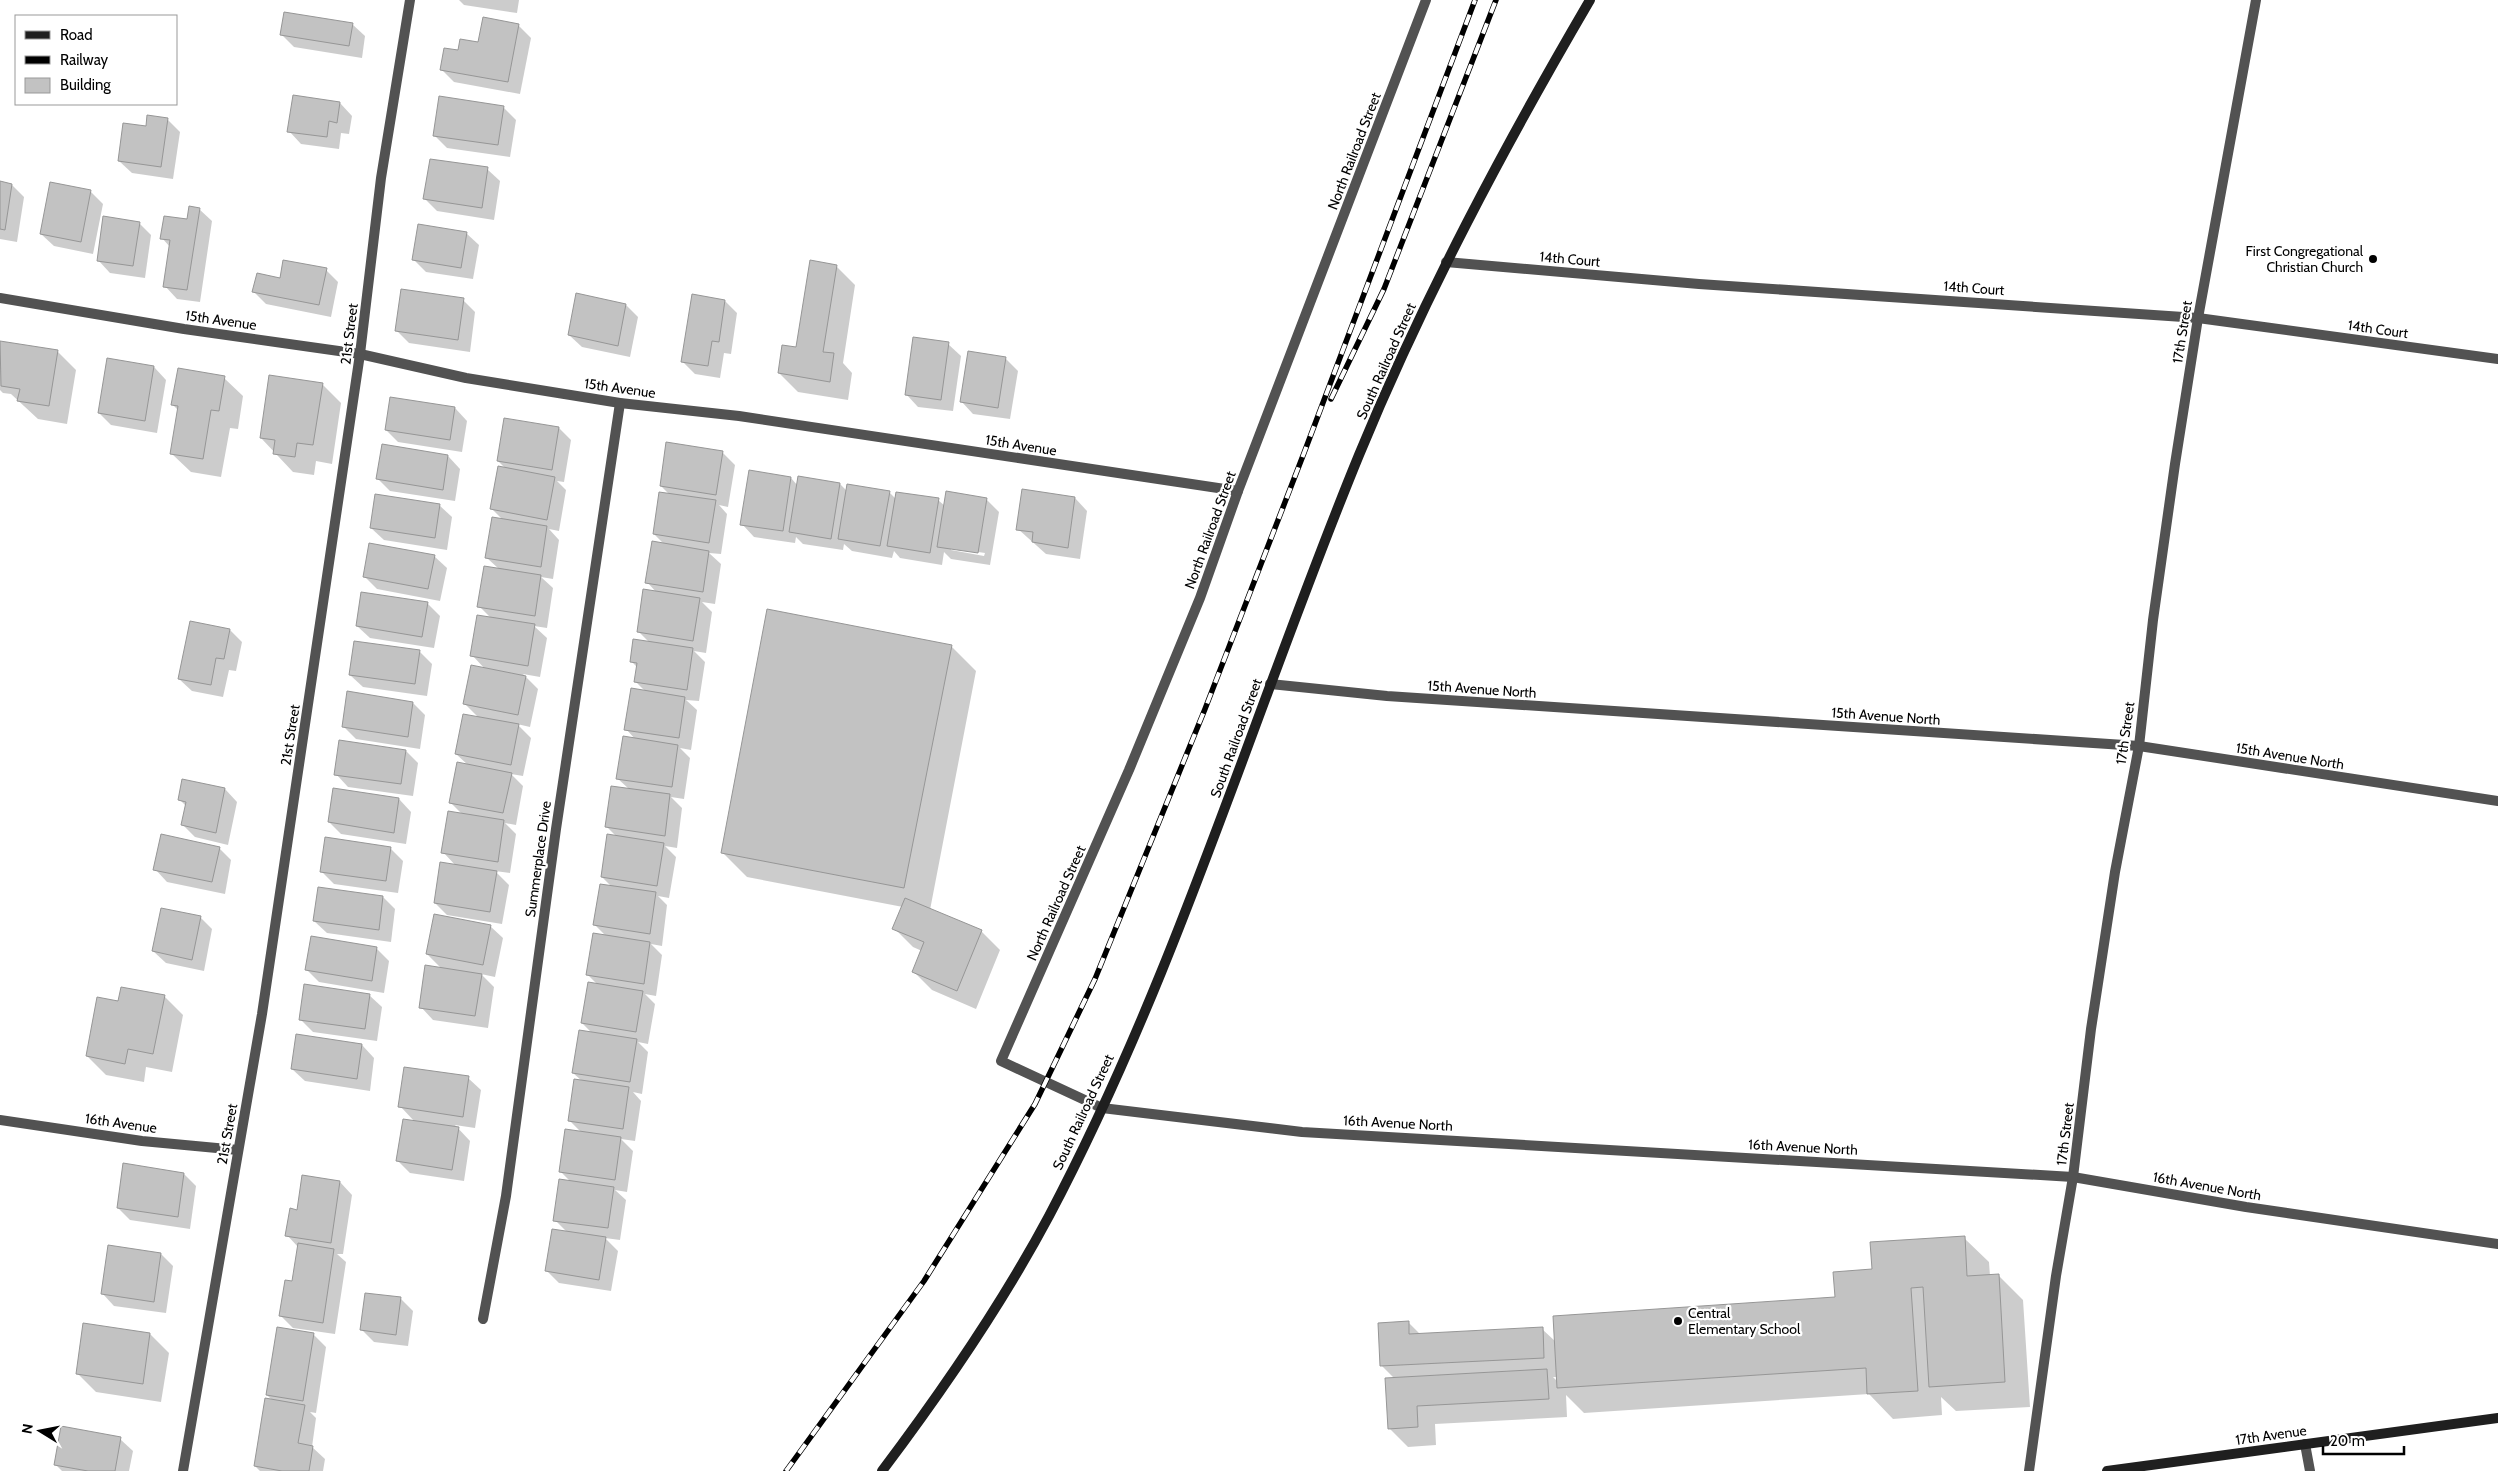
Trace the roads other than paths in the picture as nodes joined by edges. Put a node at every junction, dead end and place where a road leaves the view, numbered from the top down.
1 (410, 0) edge
2 (1426, 0) edge
3 (1590, 0) edge
4 (2256, 0) edge
5 (1446, 262) junction
6 (0, 298) edge
7 (2198, 318) junction
8 (360, 354) junction
9 (2498, 359) edge
10 (620, 403) junction
11 (1238, 492) junction
12 (1270, 684) junction
13 (2139, 746) junction
14 (2498, 801) edge
15 (1102, 1108) junction
16 (0, 1120) edge
17 (238, 1150) junction
18 (2073, 1177) junction
19 (2498, 1244) edge
20 (483, 1319) dead end
21 (2498, 1418) edge
22 (2305, 1444) junction
23 (183, 1471) edge
24 (882, 1471) edge
25 (2029, 1471) edge
26 (2107, 1471) edge
27 (2310, 1471) edge

1 - 8 street, 21st Street
2 - 11 street, North Railroad Street
3 - 5 street, South Railroad Street
4 - 7 street, 17th Street
5 - 7 street, 14th Court
5 - 12 street, South Railroad Street
6 - 8 street, 15th Avenue
7 - 9 street, 14th Court
7 - 13 street, 17th Street
8 - 10 street, 15th Avenue
8 - 17 street, 21st Street
10 - 11 street, 15th Avenue
10 - 20 street, Summerplace Drive
11 - 15 street, North Railroad Street
12 - 13 street, 15th Avenue North
12 - 15 street, South Railroad Street
13 - 14 street, 15th Avenue North
13 - 18 street, 17th Street
15 - 18 street, 16th Avenue North
15 - 24 street, South Railroad Street
16 - 17 street, 16th Avenue
17 - 23 street, 21st Street
18 - 19 street, 16th Avenue North
18 - 25 street, 17th Street
21 - 22 street, 17th Avenue
22 - 26 street, 17th Avenue
22 - 27 street

